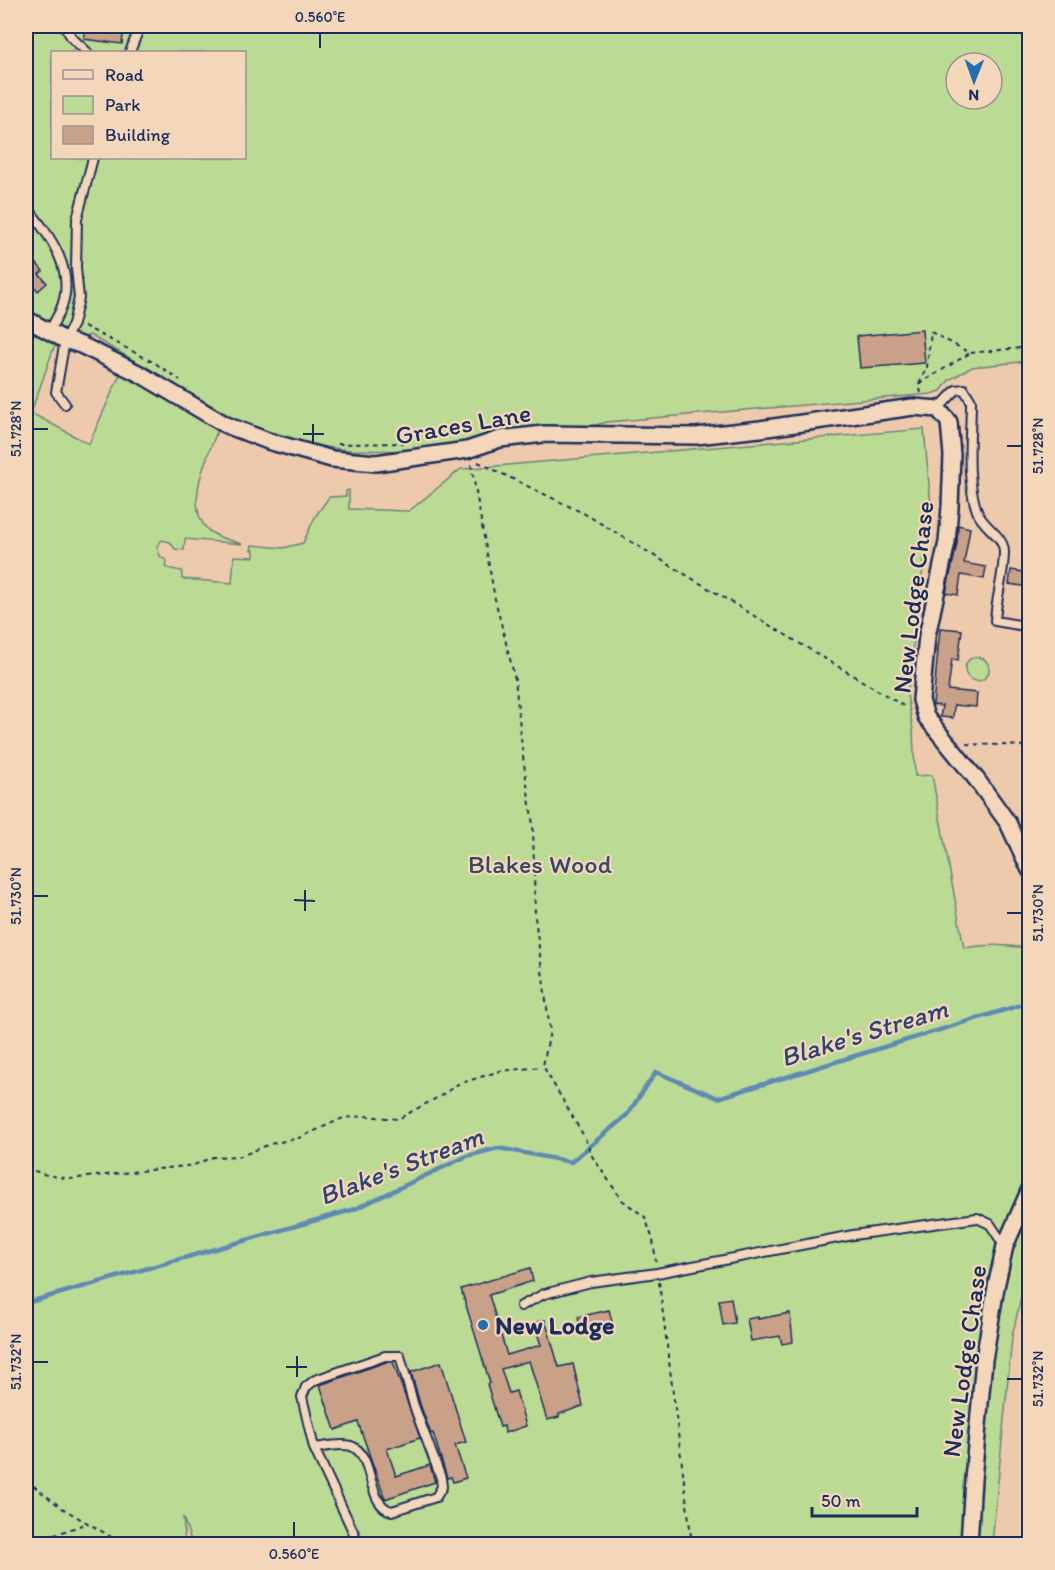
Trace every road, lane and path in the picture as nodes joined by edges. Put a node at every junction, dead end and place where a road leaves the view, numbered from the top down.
1 (140, 26) edge
2 (66, 27) edge
3 (86, 51) edge
4 (130, 51) edge
5 (93, 159) edge
6 (26, 206) edge
7 (26, 320) edge
8 (83, 326) dead end
9 (49, 332) junction
10 (65, 340) junction
11 (1029, 347) edge
12 (970, 353) junction
13 (184, 384) dead end
14 (919, 384) junction
15 (65, 404) dead end
16 (931, 408) junction
17 (406, 443) dead end
18 (332, 444) dead end
19 (1025, 626) dead end
20 (911, 710) dead end
21 (1029, 746) edge
22 (953, 752) junction
23 (1029, 870) edge
24 (543, 1066) junction
25 (26, 1167) edge
26 (1029, 1189) edge
27 (1005, 1246) junction
28 (657, 1273) junction
29 (521, 1306) dead end
30 (314, 1448) junction
31 (26, 1482) edge
32 (88, 1523) junction
33 (28, 1545) edge
34 (120, 1545) edge
35 (359, 1545) edge
36 (692, 1545) edge
37 (969, 1545) edge

1 - 4 lane
2 - 3 lane
5 - 10 lane
6 - 9 lane
7 - 9 street, Graces Lane
8 - 13 path
9 - 10 street, Graces Lane
10 - 15 lane
10 - 16 street, Graces Lane
11 - 12 path
12 - 14 path
12 - 14 path
14 - 16 path
16 - 19 lane
16 - 22 street, New Lodge Chase
17 - 18 path
20 - 24 path
21 - 22 path
22 - 23 street, New Lodge Chase
24 - 25 path
24 - 28 path
26 - 27 street, New Lodge Chase
27 - 28 lane
27 - 37 street, New Lodge Chase
28 - 29 lane
28 - 36 path
30 - 30 lane
30 - 35 lane
31 - 32 path
32 - 33 path
32 - 34 path

